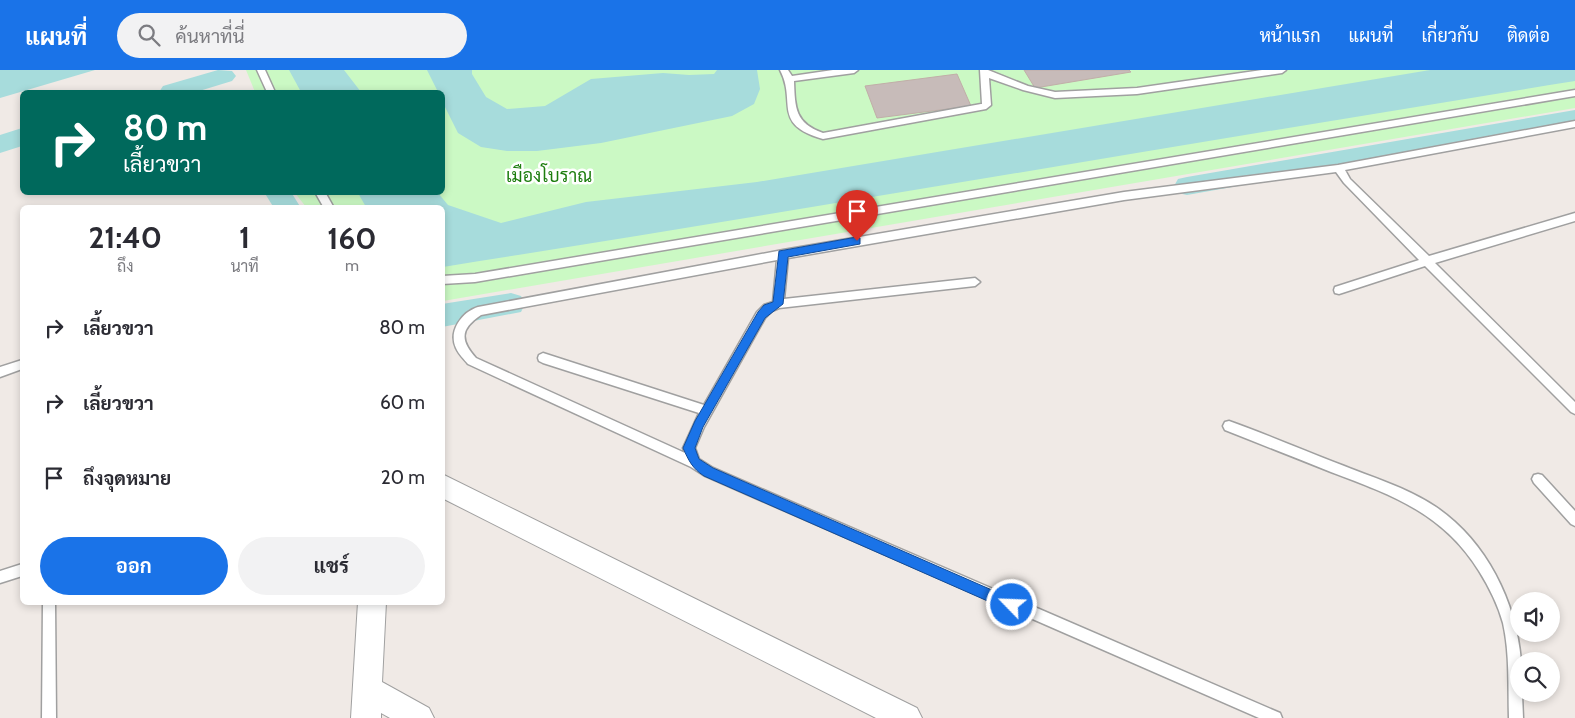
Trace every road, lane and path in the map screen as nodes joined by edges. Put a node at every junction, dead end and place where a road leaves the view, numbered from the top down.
1 (262, 70) edge
2 (784, 70) edge
3 (854, 70) edge
4 (1282, 70) edge
5 (984, 71) edge
6 (789, 79) junction
7 (270, 90) edge
8 (1575, 93) edge
9 (1575, 124) edge
10 (1338, 168) junction
11 (1575, 217) edge
12 (783, 254) junction
13 (1427, 261) junction
14 (445, 280) edge
15 (975, 282) dead end
16 (1340, 290) dead end
17 (778, 304) junction
18 (543, 358) dead end
19 (20, 366) edge
20 (0, 372) edge
21 (1575, 409) edge
22 (707, 410) junction
23 (1229, 426) dead end
24 (695, 463) junction
25 (1538, 479) dead end
26 (445, 487) edge
27 (1575, 520) edge
28 (20, 571) edge
29 (0, 577) edge
30 (49, 605) edge
31 (372, 605) edge
32 (368, 690) junction
33 (49, 718) edge
34 (366, 718) edge
35 (419, 718) edge
36 (907, 718) edge
37 (1275, 718) edge
38 (1516, 718) edge

1 - 7 lane
2 - 6 lane
3 - 6 lane
4 - 5 lane
5 - 6 lane
8 - 14 lane
9 - 10 lane
10 - 12 lane
10 - 13 lane
11 - 13 lane
12 - 17 lane
12 - 24 lane
13 - 16 lane
13 - 21 lane
15 - 17 lane
17 - 22 lane
18 - 22 lane
19 - 20 lane
22 - 24 lane
23 - 38 lane
24 - 37 lane
25 - 27 lane
26 - 36 street
28 - 29 lane
30 - 33 lane
31 - 32 street
32 - 34 street
32 - 35 street

